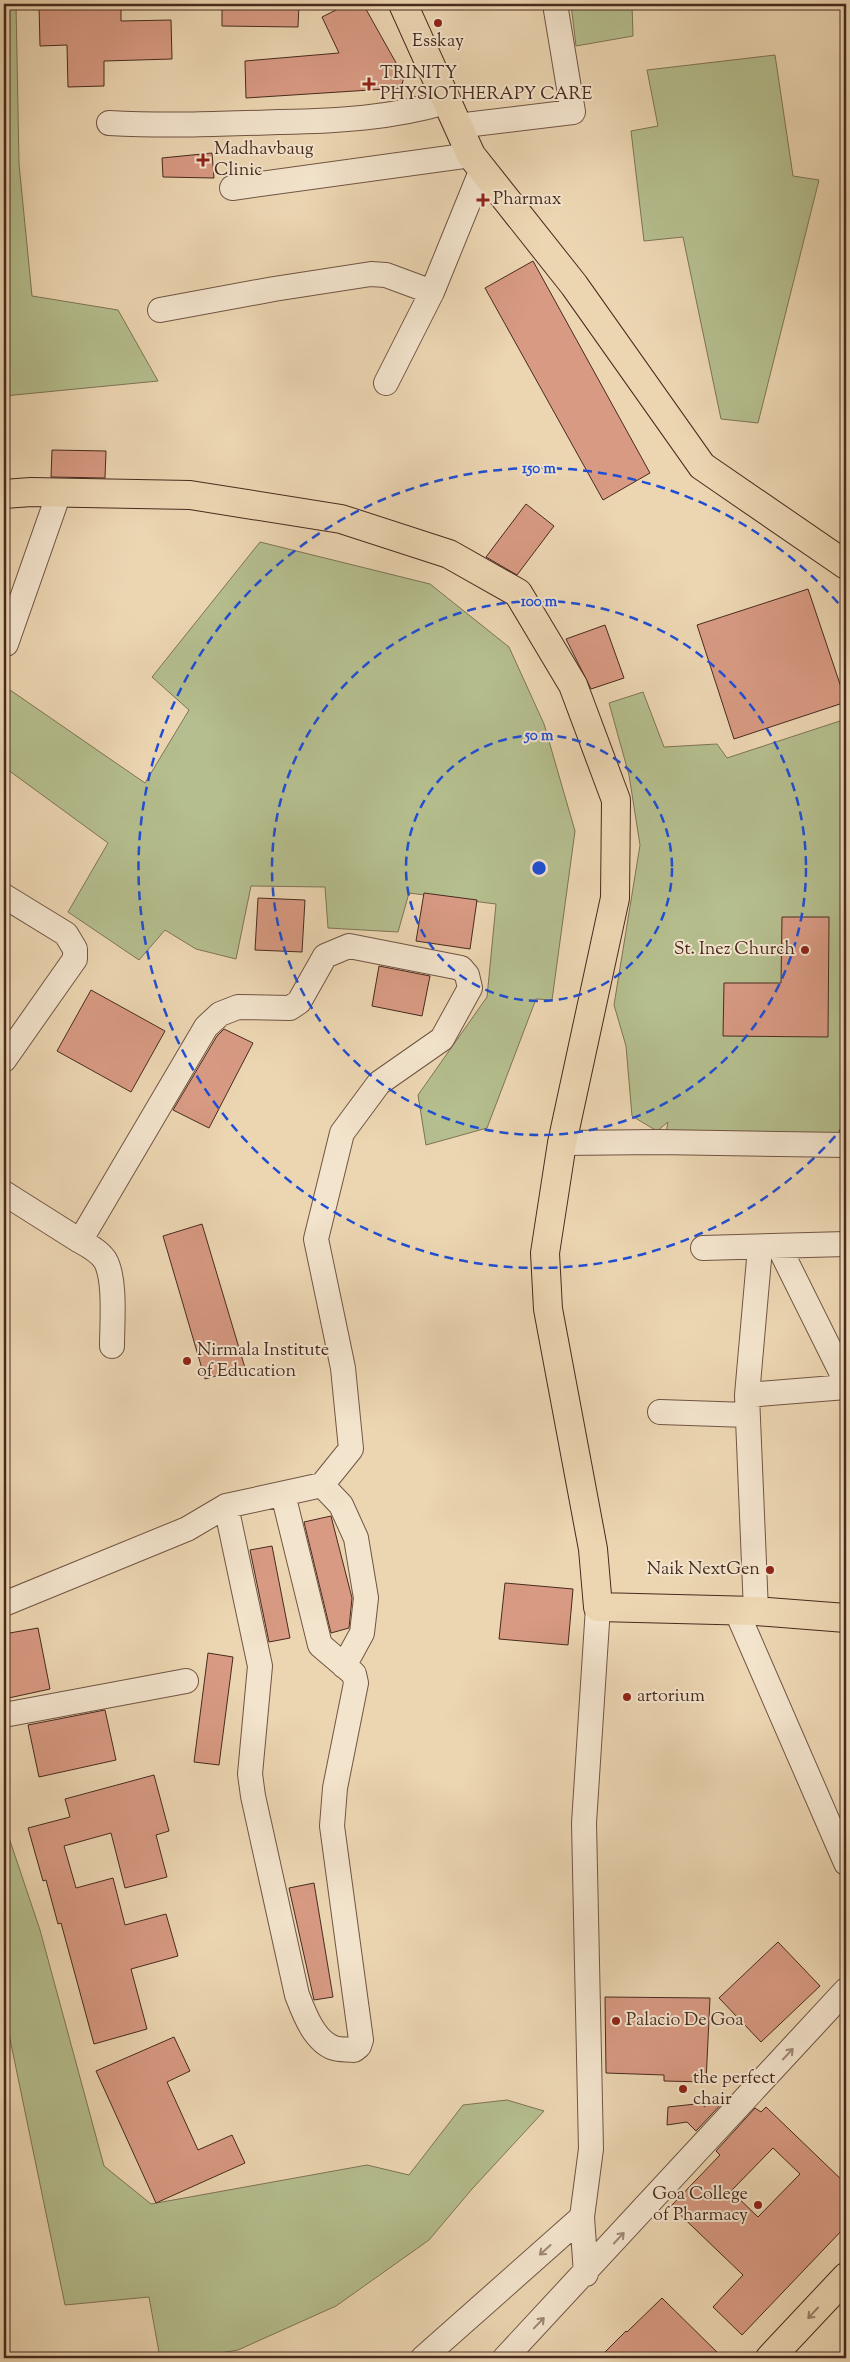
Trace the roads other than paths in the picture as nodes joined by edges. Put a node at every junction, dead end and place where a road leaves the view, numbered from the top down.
1 (403, 4) edge
2 (555, 4) edge
3 (452, 114) junction
4 (109, 123) dead end
5 (476, 162) junction
6 (232, 188) dead end
7 (432, 292) junction
8 (160, 310) dead end
9 (386, 383) dead end
10 (59, 492) junction
11 (4, 494) edge
12 (846, 565) edge
13 (6, 644) dead end
14 (4, 896) edge
15 (4, 1060) edge
16 (562, 1143) junction
17 (846, 1146) edge
18 (4, 1193) edge
19 (80, 1241) junction
20 (846, 1244) edge
21 (769, 1247) junction
22 (703, 1248) dead end
23 (112, 1346) dead end
24 (846, 1382) edge
25 (846, 1387) edge
26 (747, 1405) junction
27 (660, 1412) dead end
28 (322, 1485) junction
29 (283, 1494) junction
30 (226, 1506) junction
31 (4, 1604) edge
32 (598, 1607) junction
33 (746, 1611) junction
34 (846, 1618) edge
35 (344, 1666) junction
36 (186, 1681) dead end
37 (4, 1715) edge
38 (846, 1863) edge
39 (846, 1990) edge
40 (582, 2218) junction
41 (586, 2274) junction
42 (846, 2277) edge
43 (516, 2353) edge
44 (423, 2358) edge
45 (770, 2358) edge

1 - 3 main road
2 - 3 street
3 - 4 street
3 - 5 main road
5 - 6 street
5 - 7 street
5 - 12 main road
7 - 8 street
7 - 9 street
10 - 11 main road
10 - 13 street
10 - 16 main road
14 - 15 street
16 - 17 street
16 - 32 main road
18 - 19 street
19 - 23 street
19 - 28 street
20 - 21 street
21 - 22 street
21 - 24 street
21 - 26 street
25 - 26 street
26 - 27 street
26 - 33 street
28 - 29 street
28 - 35 street
29 - 30 street
29 - 35 street
30 - 31 street
30 - 35 street
32 - 33 main road
32 - 40 street
33 - 34 main road
33 - 38 street
36 - 37 street
41 -> 39 street
40 - 41 street
40 -> 44 street
43 -> 41 street
42 -> 45 main road

